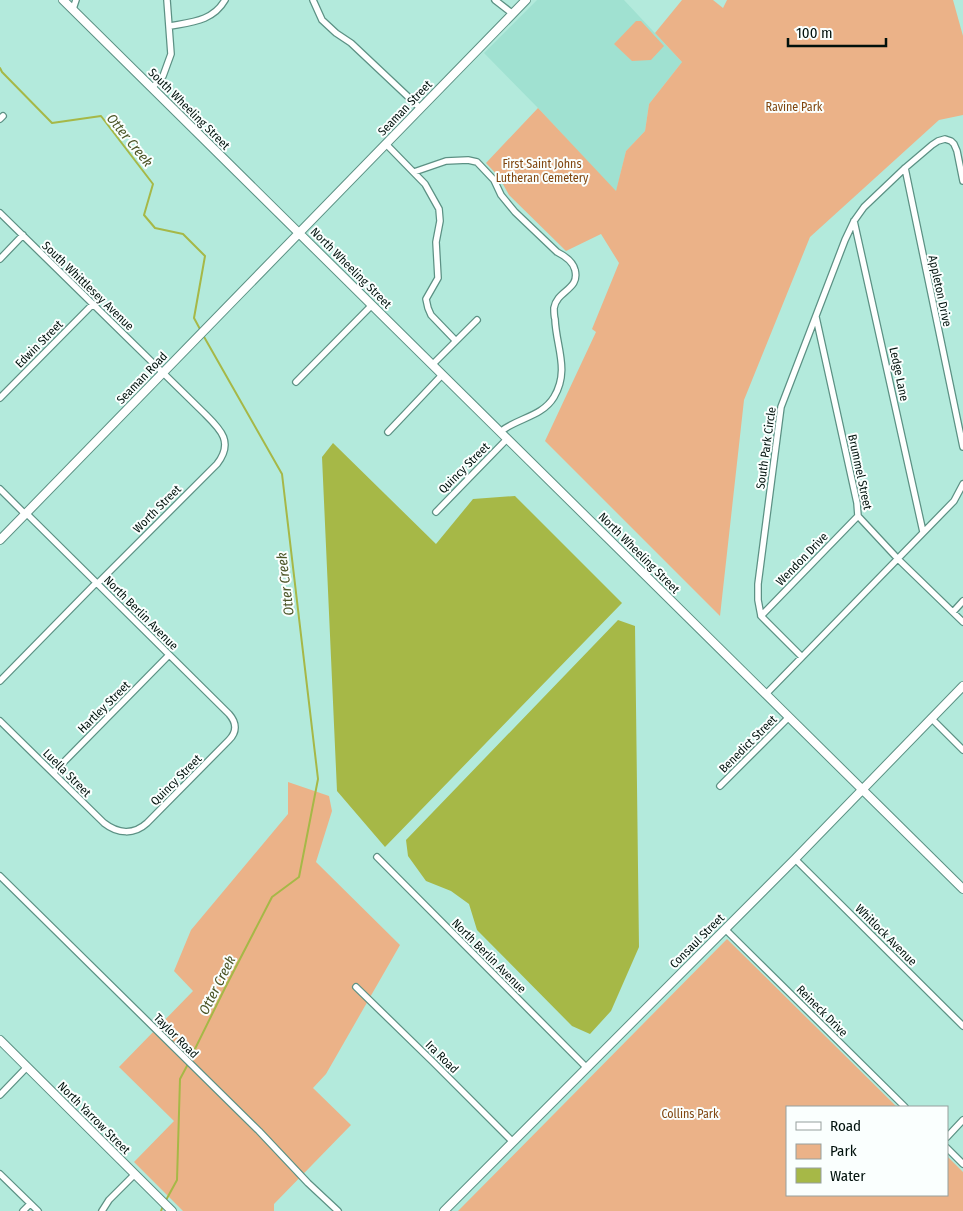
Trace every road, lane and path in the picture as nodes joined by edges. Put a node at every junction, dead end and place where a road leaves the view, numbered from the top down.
1 (63, 0) edge
2 (76, 0) edge
3 (167, 0) edge
4 (225, 0) edge
5 (313, 0) edge
6 (495, 0) edge
7 (526, 0) edge
8 (72, 9) junction
9 (513, 14) junction
10 (169, 25) junction
11 (152, 88) junction
12 (420, 108) junction
13 (386, 144) junction
14 (905, 168) junction
15 (414, 172) junction
16 (963, 181) edge
17 (0, 213) edge
18 (854, 221) junction
19 (300, 233) junction
20 (22, 235) junction
21 (0, 258) edge
22 (93, 304) junction
23 (372, 305) junction
24 (816, 317) junction
25 (477, 320) dead end
26 (456, 340) junction
27 (432, 365) junction
28 (163, 373) junction
29 (442, 375) junction
30 (296, 382) dead end
31 (0, 398) edge
32 (388, 432) dead end
33 (500, 432) junction
34 (508, 439) junction
35 (225, 445) joint
36 (963, 447) edge
37 (963, 484) edge
38 (0, 489) edge
39 (436, 512) dead end
40 (26, 514) junction
41 (858, 516) junction
42 (923, 532) junction
43 (0, 540) edge
44 (898, 559) junction
45 (96, 584) junction
46 (963, 602) edge
47 (953, 612) junction
48 (761, 616) junction
49 (963, 622) edge
50 (169, 655) junction
51 (802, 656) junction
52 (0, 681) edge
53 (963, 686) edge
54 (766, 694) junction
55 (789, 717) junction
56 (931, 718) junction
57 (0, 721) edge
58 (235, 731) joint
59 (963, 750) edge
60 (53, 773) junction
61 (720, 786) dead end
62 (862, 790) junction
63 (124, 832) joint
64 (377, 857) dead end
65 (795, 859) junction
66 (0, 876) edge
67 (963, 889) edge
68 (725, 929) junction
69 (356, 988) dead end
70 (963, 1026) edge
71 (0, 1040) edge
72 (27, 1067) junction
73 (587, 1068) junction
74 (0, 1095) edge
75 (904, 1106) edge
76 (963, 1120) edge
77 (948, 1136) edge
78 (512, 1142) junction
79 (948, 1149) edge
80 (963, 1164) edge
81 (0, 1174) edge
82 (135, 1174) junction
83 (30, 1204) junction
84 (23, 1211) edge
85 (38, 1211) edge
86 (102, 1211) edge
87 (172, 1211) edge
88 (338, 1211) edge
89 (444, 1211) edge

1 - 8 street, South Wheeling Street
2 - 8 street
3 - 10 street
4 - 10 street
5 - 12 street
6 - 9 street
7 - 9 street, Seaman Street
8 - 11 street, South Wheeling Street
9 - 12 street, Seaman Street
10 - 11 street
11 - 19 street, South Wheeling Street
12 - 13 street, Seaman Street
13 - 15 street
13 - 19 street, Seaman Street
14 - 16 street, South Park Circle
14 - 18 street, South Park Circle
14 - 36 street, Appleton Drive
15 - 26 street
15 - 33 street
17 - 20 street, South Whittlesey Avenue
18 - 24 street, South Park Circle
18 - 42 street, Ledge Lane
19 - 23 street, North Wheeling Street
19 - 28 street, Seaman Road
20 - 21 street
20 - 22 street, South Whittlesey Avenue
22 - 28 street, South Whittlesey Avenue
22 - 31 street, Edwin Street
23 - 27 street, North Wheeling Street
23 - 30 street
24 - 41 street, Brummel Street
24 - 48 street, South Park Circle
25 - 26 street
26 - 27 street
27 - 29 street, North Wheeling Street
28 - 35 street, South Whittlesey Avenue
28 - 40 street, Seaman Road
29 - 32 street
29 - 33 street, North Wheeling Street
33 - 34 street, North Wheeling Street
34 - 39 street, Quincy Street
34 - 54 street, North Wheeling Street
35 - 45 street, Worth Street
37 - 42 street
38 - 40 street, North Berlin Avenue
40 - 43 street, Seaman Road
40 - 45 street, North Berlin Avenue
41 - 44 street, Brummel Street
41 - 48 street, Wendon Drive
42 - 44 street
44 - 47 street, Brummel Street
44 - 51 street
45 - 50 street, North Berlin Avenue
45 - 52 street, Worth Street
46 - 47 street
47 - 49 street, Brummel Street
48 - 51 street
50 - 58 street, North Berlin Avenue
50 - 60 street, Hartley Street
51 - 54 street
53 - 56 street, Consaul Street
54 - 55 street, North Wheeling Street
55 - 61 street, Benedict Street
55 - 62 street, North Wheeling Street
56 - 59 street
56 - 62 street, Consaul Street
57 - 60 street, Luella Street
58 - 63 street, Quincy Street
60 - 63 street, Luella Street
62 - 65 street, Consaul Street
62 - 67 street, North Wheeling Street
64 - 73 street, North Berlin Avenue
65 - 68 street, Consaul Street
65 - 70 street, Whitlock Avenue
66 - 88 street, Taylor Road
68 - 73 street, Consaul Street
68 - 75 street, Reineck Drive
69 - 78 street, Ira Road
71 - 72 street, North Yarrow Street
72 - 74 street
72 - 82 street, North Yarrow Street
73 - 78 street, Consaul Street
76 - 77 street
78 - 89 street, Consaul Street
79 - 80 street
81 - 83 street
82 - 86 street
82 - 87 street, North Yarrow Street
83 - 84 street
83 - 85 street

